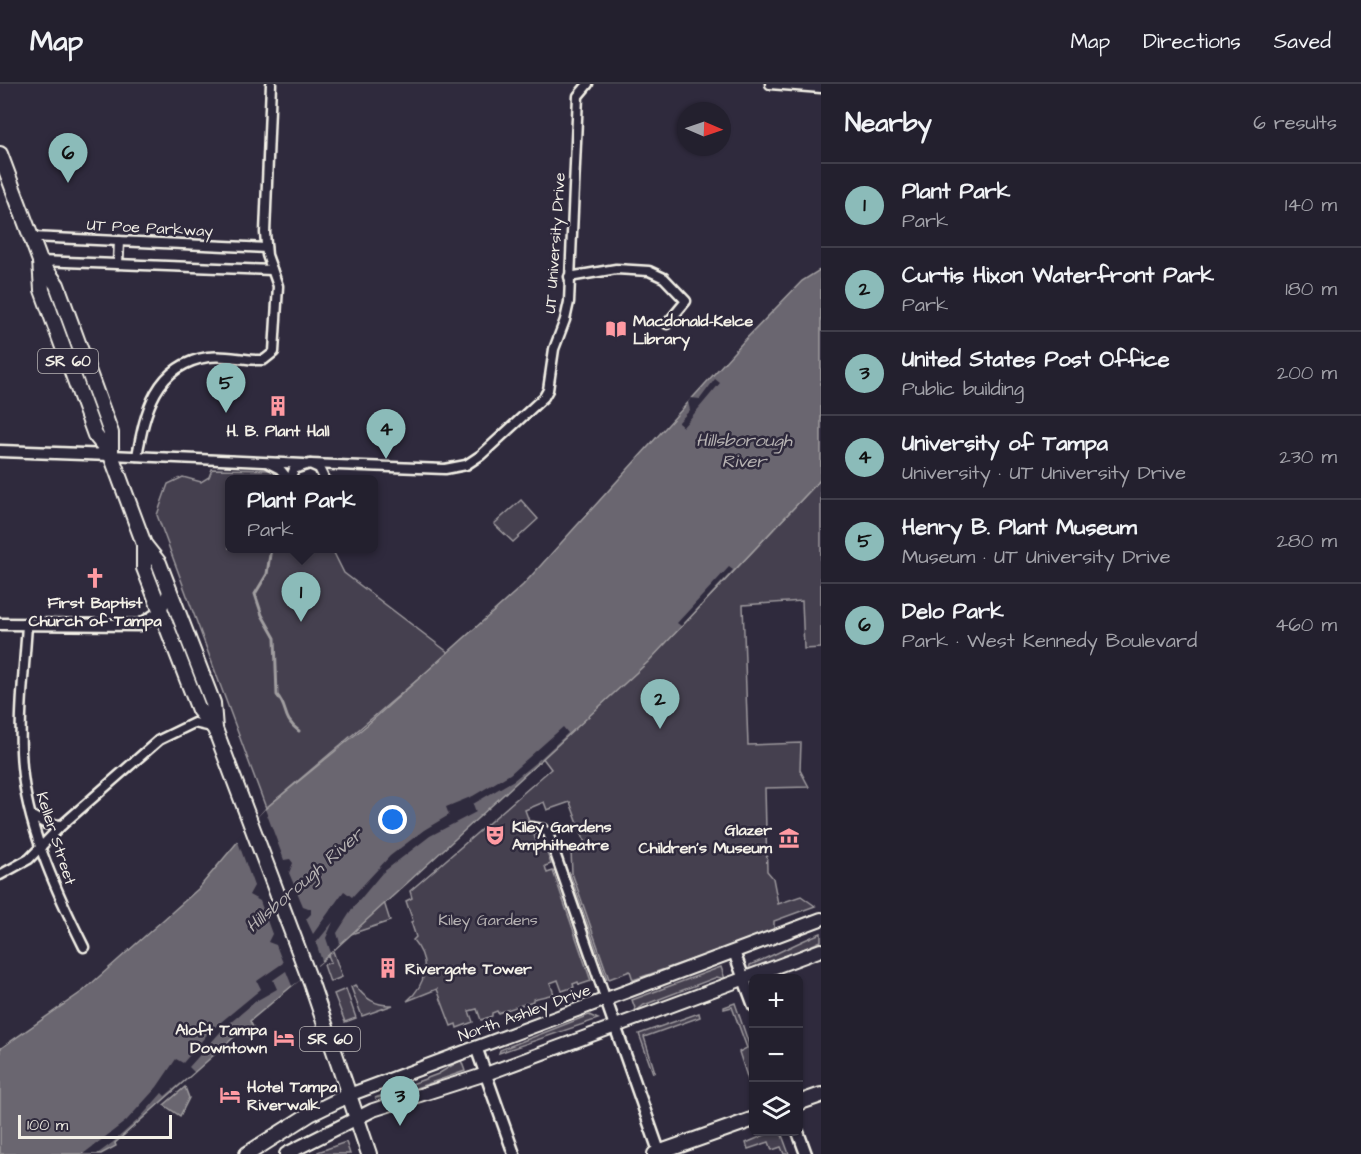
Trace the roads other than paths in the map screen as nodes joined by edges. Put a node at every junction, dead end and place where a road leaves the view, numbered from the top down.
1 (271, 84) edge
2 (588, 84) edge
3 (770, 84) edge
4 (821, 88) edge
5 (0, 154) edge
6 (32, 237) junction
7 (119, 241) junction
8 (266, 248) junction
9 (40, 261) junction
10 (118, 264) junction
11 (272, 270) junction
12 (569, 277) junction
13 (667, 324) dead end
14 (0, 451) edge
15 (111, 455) junction
16 (137, 456) junction
17 (267, 463) junction
18 (307, 464) junction
19 (346, 464) junction
20 (285, 475) edge
21 (292, 475) edge
22 (324, 475) edge
23 (330, 475) edge
24 (144, 544) junction
25 (169, 589) junction
26 (161, 611) junction
27 (0, 624) edge
28 (27, 625) junction
29 (215, 729) junction
30 (32, 816) junction
31 (62, 825) junction
32 (531, 827) dead end
33 (42, 845) junction
34 (0, 875) edge
35 (821, 919) edge
36 (84, 947) dead end
37 (821, 950) edge
38 (734, 952) junction
39 (743, 977) junction
40 (749, 994) edge
41 (606, 1000) junction
42 (615, 1026) junction
43 (476, 1047) junction
44 (486, 1074) junction
45 (349, 1095) junction
46 (821, 1095) edge
47 (803, 1101) edge
48 (357, 1118) junction
49 (749, 1120) edge
50 (800, 1136) edge
51 (247, 1154) edge
52 (286, 1154) edge
53 (369, 1154) edge
54 (514, 1154) edge
55 (658, 1154) edge
56 (806, 1154) edge

1 - 8 street
2 - 12 street, UT University Drive
3 - 4 street
5 - 6 main road, SR 60
6 - 7 street, UT Poe Parkway
6 - 9 main road, SR 60
7 - 8 street, UT Poe Parkway
7 - 10 street
8 - 11 street
9 - 10 street
9 - 15 main road, SR 60
10 - 11 street
11 - 16 street
12 - 13 street
12 - 19 street, UT University Drive
14 - 15 street
15 - 16 street, UT University Drive
15 - 24 main road, SR 60
16 - 17 street, UT University Drive
17 - 18 street, UT University Drive
17 - 20 street
18 - 19 street, UT University Drive
18 - 21 street
18 - 22 street
19 - 23 street
24 - 25 main road, SR 60
24 - 26 main road, SR 60
25 - 26 street
25 - 29 main road, SR 60
26 - 28 street
26 - 29 main road, SR 60
27 - 28 street
28 - 30 street, Keller Street
29 - 31 street
29 - 45 main road, SR 60
30 - 31 street
30 - 33 street, Keller Street
31 - 33 street
32 - 41 street
33 - 34 street
33 - 36 street, Keller Street
35 - 38 main road, North Ashley Drive
37 - 39 main road
38 - 39 street
38 - 41 main road, North Ashley Drive
39 - 40 street
39 - 42 main road
41 - 42 street
41 - 43 main road, North Ashley Drive
42 - 44 main road
42 - 55 street
43 - 44 street
43 - 45 main road, North Ashley Drive
44 - 48 main road
44 - 54 street
45 - 48 main road, SR 60
45 - 51 main road, North Ashley Drive
46 - 47 main road
48 - 52 main road
48 - 53 main road, SR 60
49 - 55 main road
50 - 56 street

